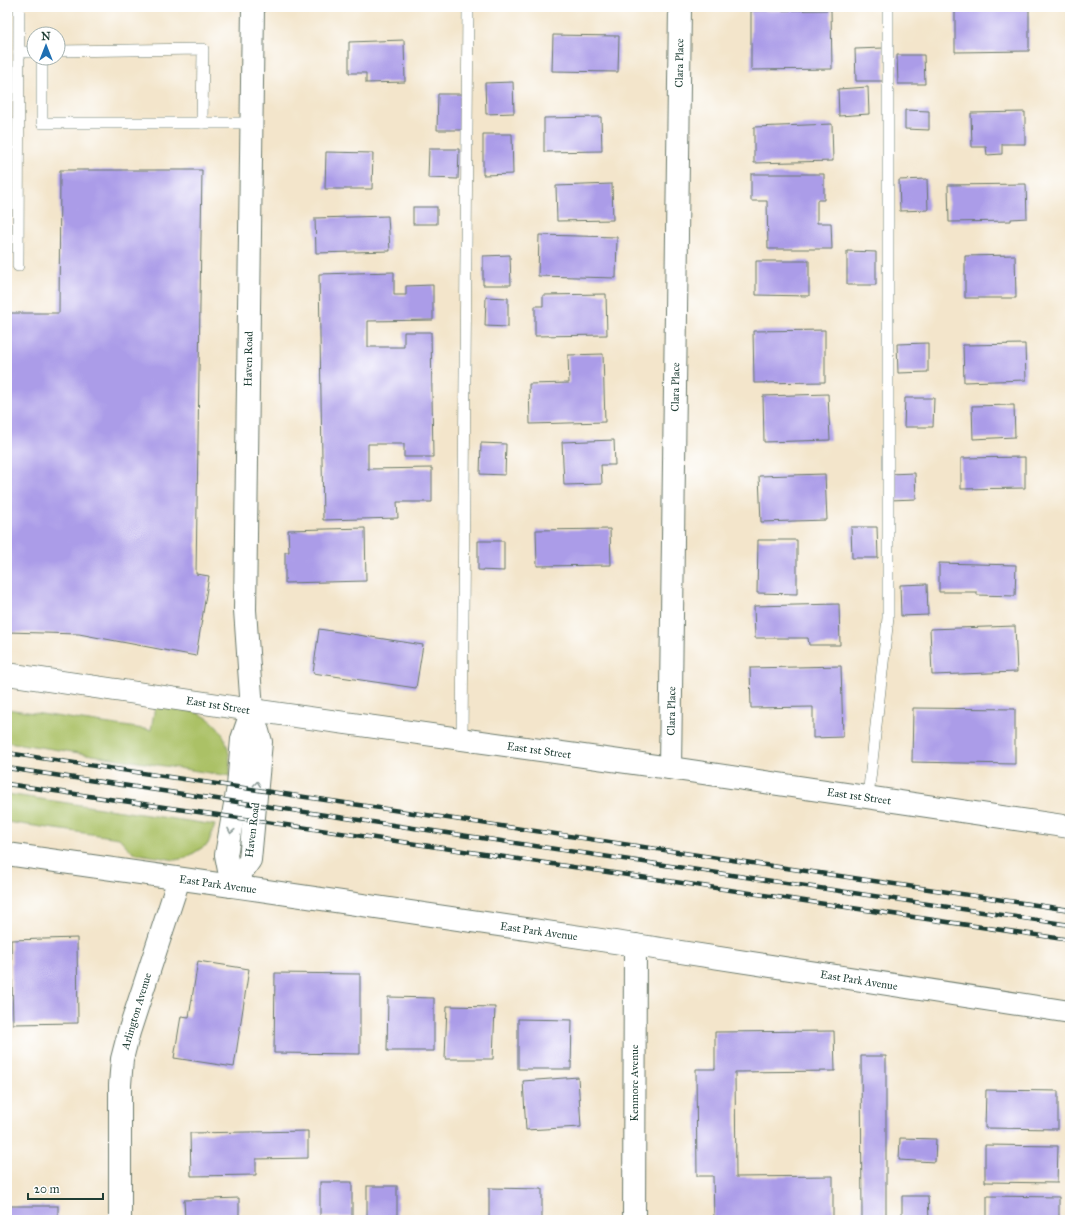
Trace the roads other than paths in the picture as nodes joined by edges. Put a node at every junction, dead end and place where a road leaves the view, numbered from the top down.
1 (18, 7) edge
2 (253, 7) edge
3 (468, 7) edge
4 (680, 7) edge
5 (888, 7) edge
6 (66, 51) edge
7 (19, 52) junction
8 (26, 52) edge
9 (42, 66) edge
10 (202, 123) junction
11 (252, 123) junction
12 (18, 266) dead end
13 (7, 674) edge
14 (252, 710) junction
15 (462, 739) junction
16 (670, 768) junction
17 (868, 797) junction
18 (1070, 827) edge
19 (7, 854) edge
20 (179, 879) junction
21 (232, 886) junction
22 (635, 946) junction
23 (1070, 1012) edge
24 (120, 1220) edge
25 (634, 1220) edge

1 - 7 lane
2 - 11 street, Haven Road
3 - 15 lane
4 - 16 street, Clara Place
5 - 17 lane
6 - 10 lane
7 - 8 lane
7 - 12 lane
9 - 10 lane
10 - 11 lane
11 - 14 street, Haven Road
13 - 14 street, East 1st Street
14 - 15 street, East 1st Street
14 - 21 street, Haven Road
15 - 16 street, East 1st Street
16 - 17 street, East 1st Street
17 - 18 street, East 1st Street
19 - 20 street, East Park Avenue
20 - 21 street, East Park Avenue
20 - 24 street, Arlington Avenue
21 - 22 street, East Park Avenue
22 - 23 street, East Park Avenue
22 - 25 street, Kenmore Avenue

